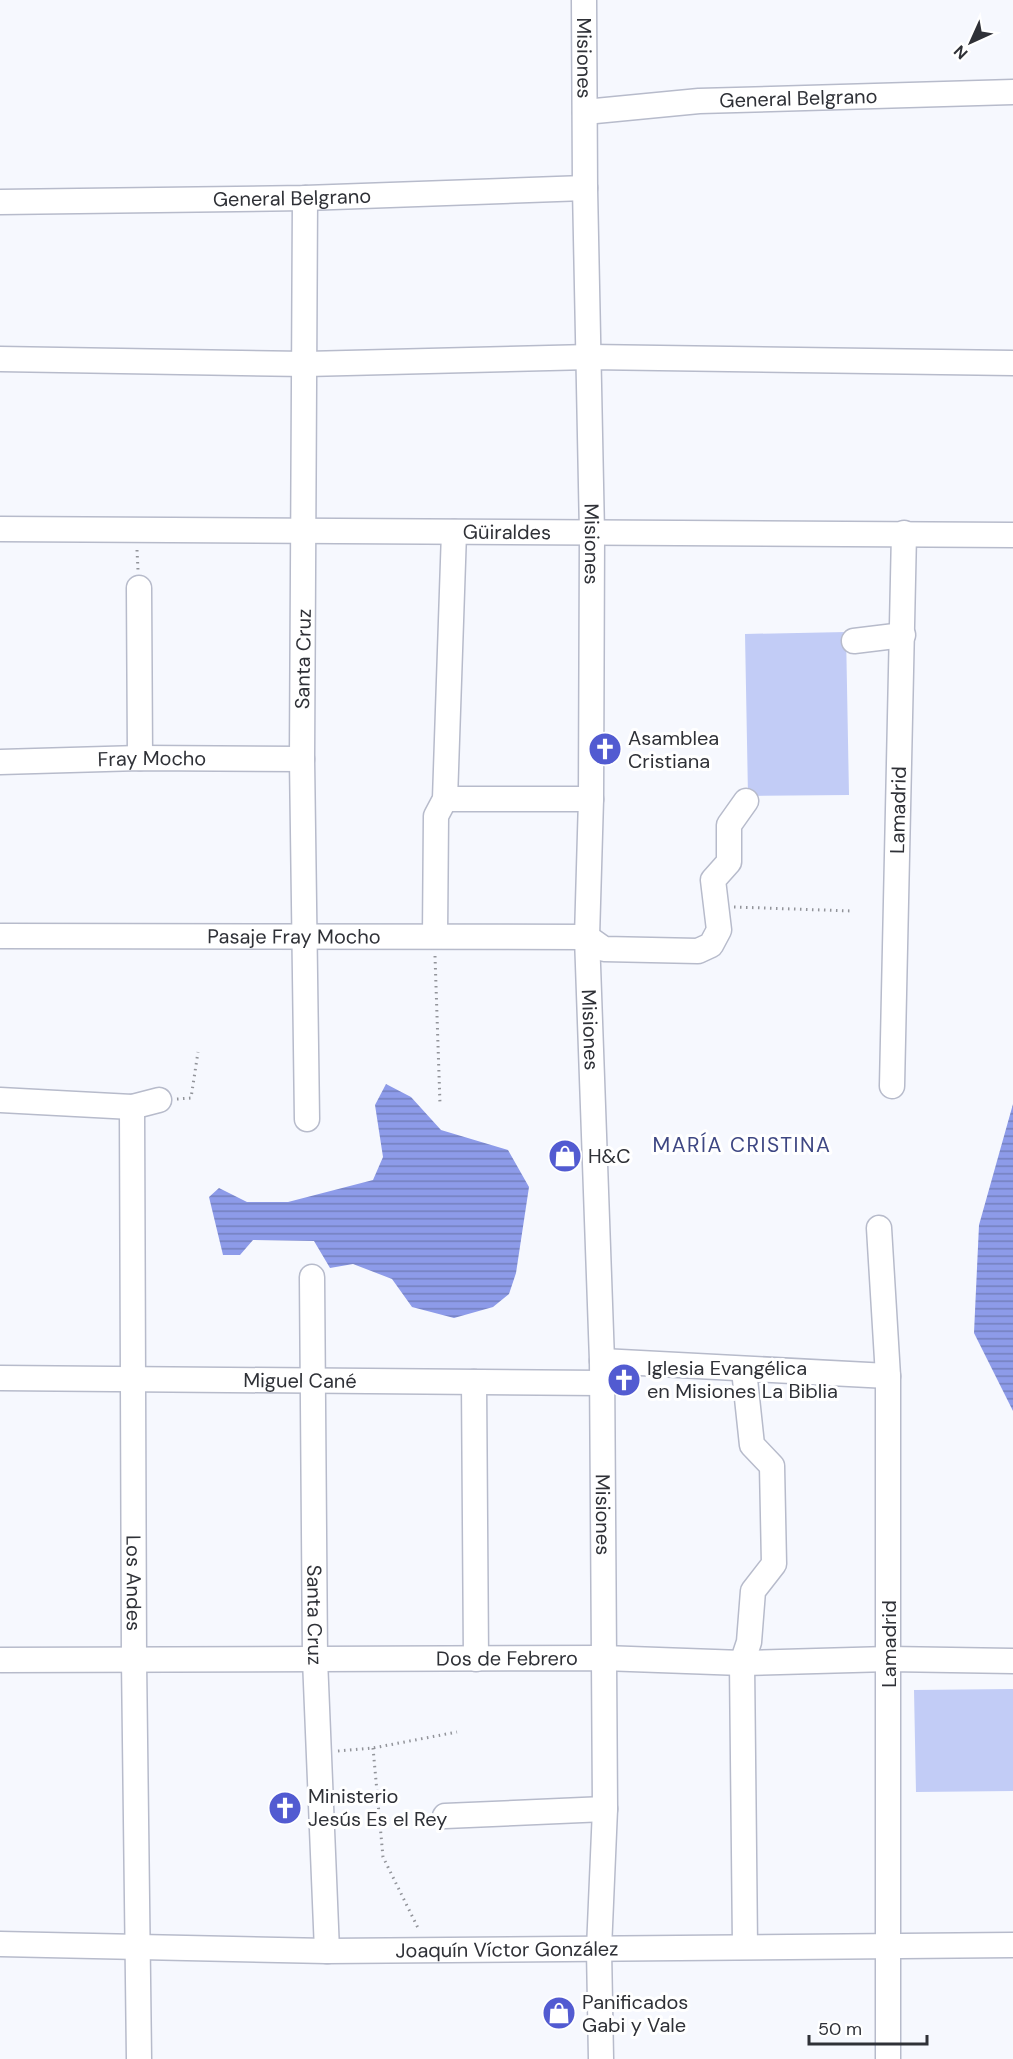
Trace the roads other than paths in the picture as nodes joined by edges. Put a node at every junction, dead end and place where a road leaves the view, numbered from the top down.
1 (584, 0) edge
2 (1013, 92) edge
3 (585, 111) junction
4 (585, 188) junction
5 (305, 198) junction
6 (0, 202) edge
7 (590, 357) junction
8 (0, 359) edge
9 (1013, 363) edge
10 (306, 364) junction
11 (0, 529) edge
12 (304, 532) junction
13 (454, 532) junction
14 (904, 533) junction
15 (592, 534) junction
16 (1013, 535) edge
17 (139, 588) road end
18 (903, 634) junction
19 (854, 641) dead end
20 (140, 758) junction
21 (302, 759) junction
22 (0, 762) edge
23 (445, 799) junction
24 (591, 799) junction
25 (746, 801) dead end
26 (306, 935) junction
27 (0, 936) edge
28 (435, 936) junction
29 (587, 937) junction
30 (892, 1086) dead end
31 (0, 1100) edge
32 (159, 1100) road end
33 (132, 1107) junction
34 (307, 1119) dead end
35 (879, 1228) dead end
36 (312, 1277) dead end
37 (744, 1370) junction
38 (602, 1372) junction
39 (888, 1376) junction
40 (0, 1378) edge
41 (133, 1381) junction
42 (313, 1381) junction
43 (474, 1382) junction
44 (603, 1658) junction
45 (315, 1659) junction
46 (476, 1659) junction
47 (889, 1659) junction
48 (0, 1660) edge
49 (134, 1660) junction
50 (1013, 1661) edge
51 (742, 1663) junction
52 (604, 1809) junction
53 (445, 1816) dead end
54 (0, 1944) edge
55 (1013, 1945) edge
56 (138, 1946) junction
57 (746, 1947) junction
58 (889, 1947) junction
59 (599, 1948) junction
60 (327, 1951) junction
61 (139, 2059) edge
62 (601, 2059) edge
63 (888, 2059) edge

1 - 3 street, Misiones
2 - 3 street, General Belgrano
3 - 4 street, Misiones
4 - 5 street, General Belgrano
4 - 7 street, Misiones
5 - 6 street, General Belgrano
5 - 10 street, Santa Cruz
7 - 9 street
7 - 10 street
7 - 15 street, Misiones
8 - 10 street
10 - 12 street, Santa Cruz
11 - 12 street, Güiraldes
12 - 13 street, Güiraldes
12 - 21 street, Santa Cruz
13 - 15 street, Güiraldes
13 - 23 street
14 - 15 street, Güiraldes
14 - 16 street, Güiraldes
14 - 18 street, Lamadrid
15 - 24 street, Misiones
17 - 20 street
18 - 19 street
18 - 30 street, Lamadrid
20 - 21 street, Fray Mocho
20 - 22 street, Fray Mocho
21 - 26 street, Santa Cruz
23 - 24 street
23 - 28 street
24 - 29 street, Misiones
25 - 29 street
26 - 27 street, Pasaje Fray Mocho
26 - 28 street, Pasaje Fray Mocho
26 - 34 street, Santa Cruz
28 - 29 street, Pasaje Fray Mocho
29 - 38 street, Misiones
31 - 33 street
32 - 33 street
33 - 41 street, Los Andes
35 - 39 street, Lamadrid
36 - 42 street, Santa Cruz
37 - 38 street, Miguel Cané
37 - 39 street, Miguel Cané
37 - 51 street
38 - 43 street, Miguel Cané
38 - 44 street, Misiones
39 - 47 street, Lamadrid
40 - 41 street, Miguel Cané
41 - 42 street, Miguel Cané
41 - 49 street, Los Andes
42 - 43 street, Miguel Cané
42 - 45 street, Santa Cruz
43 - 46 street
44 - 46 street, Dos de Febrero
44 - 51 street, Dos de Febrero
44 - 52 street, Misiones
45 - 46 street, Dos de Febrero
45 - 49 street, Dos de Febrero
45 - 60 street, Santa Cruz
47 - 50 street, Dos de Febrero
47 - 51 street, Dos de Febrero
47 - 58 street, Lamadrid
48 - 49 street, Dos de Febrero
49 - 56 street, Los Andes
51 - 57 street
52 - 53 street
52 - 59 street, Misiones
54 - 56 street, Joaquín Víctor González
55 - 58 street, Joaquín Víctor González
56 - 60 street, Joaquín Víctor González
56 - 61 street, Los Andes
57 - 58 street, Joaquín Víctor González
57 - 59 street, Joaquín Víctor González
58 - 63 street, Lamadrid
59 - 60 street, Joaquín Víctor González
59 - 62 street, Misiones

